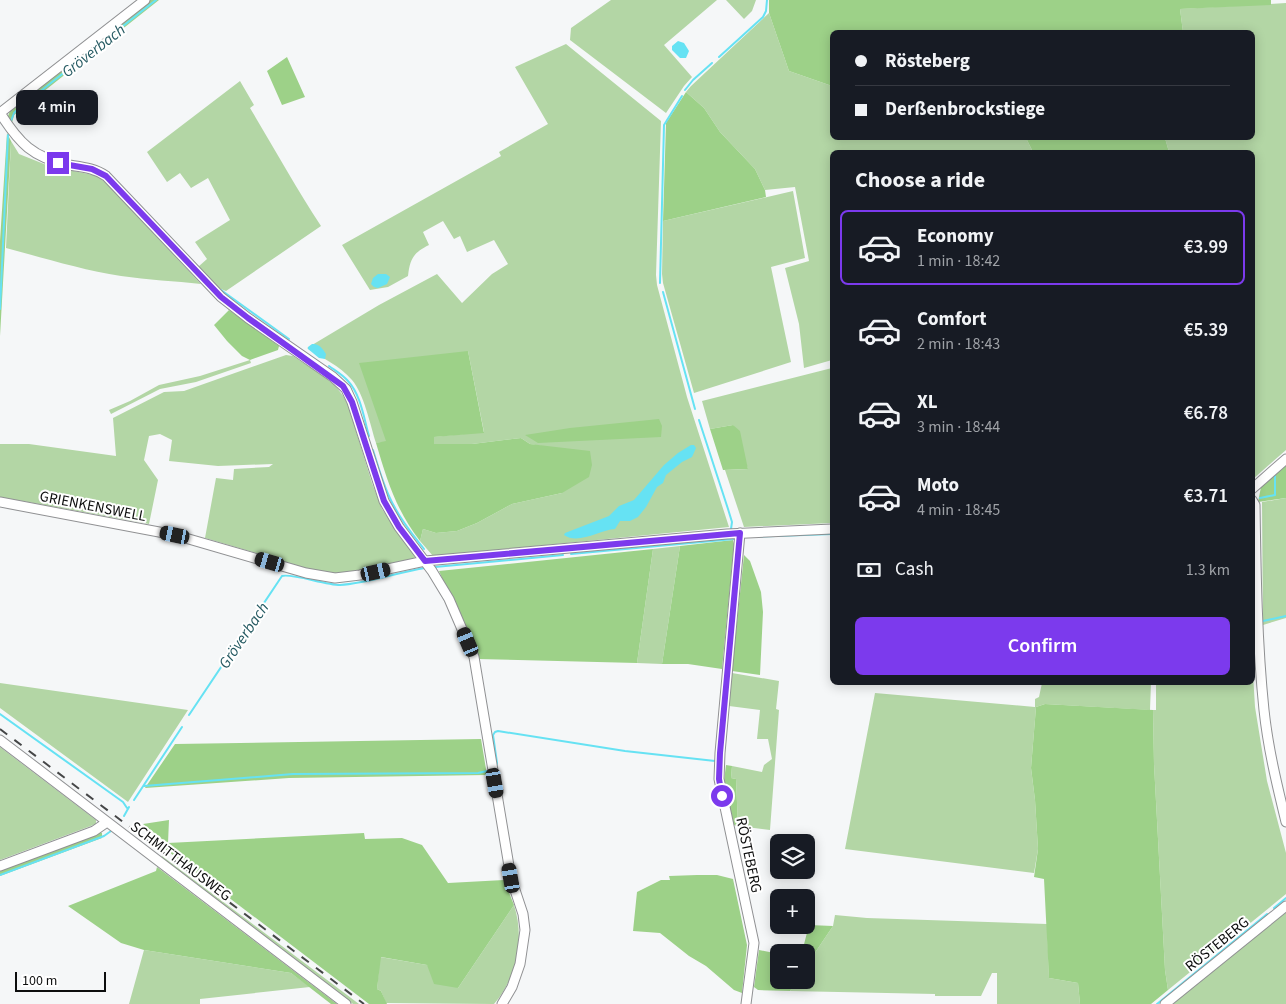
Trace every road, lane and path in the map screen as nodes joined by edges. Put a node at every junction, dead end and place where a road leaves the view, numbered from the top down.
1 (145, 0) edge
2 (0, 113) edge
3 (1286, 459) edge
4 (1255, 486) edge
5 (0, 502) edge
6 (1255, 505) edge
7 (830, 529) edge
8 (740, 533) junction
9 (425, 561) junction
10 (0, 740) edge
11 (107, 822) junction
12 (1286, 822) edge
13 (0, 866) edge
14 (1286, 906) edge
15 (346, 1004) edge
16 (502, 1004) edge
17 (746, 1004) edge
18 (1165, 1004) edge

1 - 2 street
2 - 9 street
3 - 4 street
5 - 9 street, GRIENKENSWELL
6 - 12 street
7 - 8 street, GRIENKENSWELL
8 - 9 street, GRIENKENSWELL
8 - 17 street, RÖSTEBERG
9 - 16 street
10 - 11 street, SCHMITTHAUSWEG
11 - 13 street
11 - 15 street, SCHMITTHAUSWEG
14 - 18 street, RÖSTEBERG

